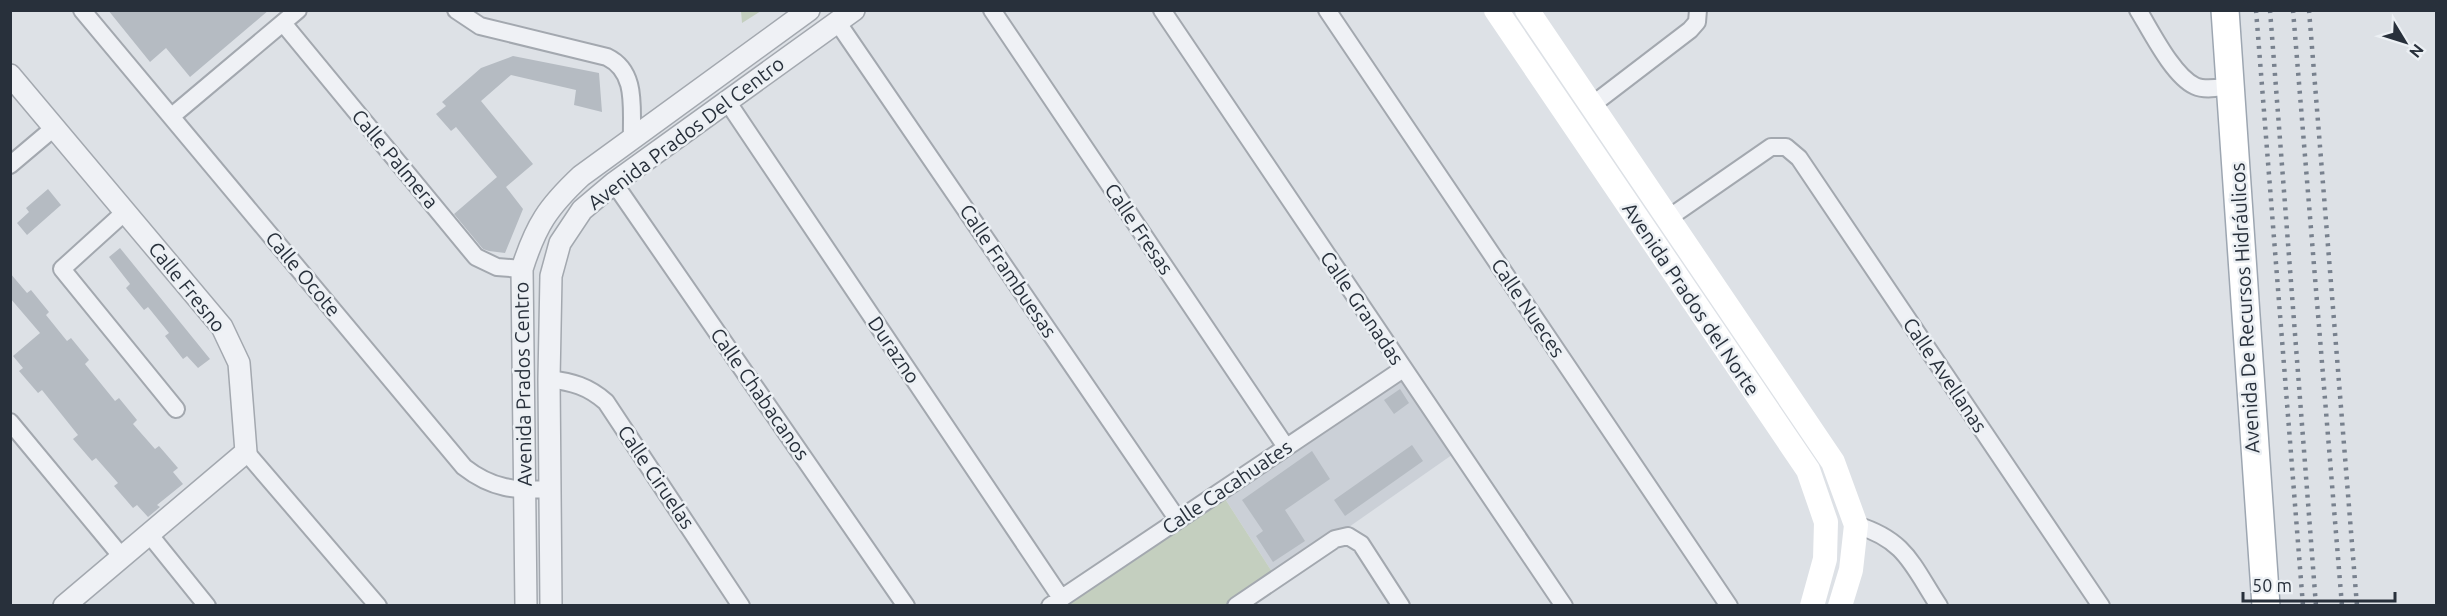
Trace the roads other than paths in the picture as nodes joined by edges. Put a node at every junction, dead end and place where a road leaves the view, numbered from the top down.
1 (82, 10) edge
2 (298, 10) edge
3 (456, 10) edge
4 (992, 10) edge
5 (1162, 10) edge
6 (1327, 10) edge
7 (1496, 10) edge
8 (1527, 10) edge
9 (1698, 10) edge
10 (2138, 10) edge
11 (2225, 10) edge
12 (802, 13) edge
13 (846, 17) edge
14 (283, 23) junction
15 (816, 37) junction
16 (10, 75) edge
17 (2232, 86) junction
18 (727, 101) junction
19 (1592, 105) junction
20 (172, 116) junction
21 (55, 127) junction
22 (632, 139) junction
23 (1629, 158) junction
24 (10, 165) edge
25 (1606, 173) junction
26 (614, 183) junction
27 (126, 211) junction
28 (1670, 218) junction
29 (522, 269) junction
30 (1403, 369) junction
31 (549, 380) junction
32 (176, 409) dead end
33 (10, 422) edge
34 (1286, 447) junction
35 (246, 452) junction
36 (1833, 462) junction
37 (1808, 471) junction
38 (550, 489) junction
39 (524, 491) junction
40 (1178, 520) junction
41 (1856, 525) junction
42 (149, 534) junction
43 (122, 557) junction
44 (1055, 602) edge
45 (64, 606) edge
46 (207, 606) edge
47 (378, 606) edge
48 (526, 606) edge
49 (551, 606) edge
50 (741, 606) edge
51 (906, 606) edge
52 (1236, 606) edge
53 (1401, 606) edge
54 (1564, 606) edge
55 (1729, 606) edge
56 (1812, 606) edge
57 (1840, 606) edge
58 (1939, 606) edge
59 (2101, 606) edge
60 (2266, 606) edge

1 - 20 street, Calle Ocote
2 - 14 street
3 - 22 street
4 - 34 street, Calle Fresas
5 - 30 street, Calle Granadas
6 - 55 street, Calle Nueces
7 - 25 main road, Avenida Prados del Norte
8 - 19 main road, Avenida Prados del Norte
9 - 19 street
10 - 17 street
11 - 17 main road, Avenida De Recursos Hidráulicos
12 - 15 street
12 - 22 street, Avenida Prados Centro
13 - 15 street, Avenida Prados Del Centro
13 - 40 street, Calle Frambuesas
14 - 20 street
14 - 29 street, Calle Palmera
15 - 18 street, Avenida Prados Del Centro
16 - 21 street, Calle Fresno
17 - 60 main road, Avenida De Recursos Hidráulicos
18 - 26 street, Avenida Prados Del Centro
18 - 44 street, Durazno
19 - 23 main road, Avenida Prados del Norte
20 - 39 street, Calle Ocote
21 - 24 street
21 - 27 street, Calle Fresno
22 - 29 street, Avenida Prados Centro
23 - 25 street
23 - 28 main road, Avenida Prados del Norte
25 - 37 main road, Avenida Prados del Norte
26 - 31 street, Avenida Prados Del Centro
26 - 51 street, Calle Chabacanos
27 - 32 street
27 - 35 street, Calle Fresno
28 - 36 main road, Avenida Prados del Norte
28 - 59 street, Calle Avellanas
29 - 39 street, Avenida Prados Centro
30 - 34 street, Calle Cacahuates
30 - 54 street, Calle Granadas
31 - 38 street, Avenida Prados Del Centro
31 - 50 street, Calle Ciruelas
33 - 43 street
34 - 40 street, Calle Cacahuates
35 - 42 street
35 - 47 street
36 - 37 street
36 - 41 main road, Avenida Prados del Norte
37 - 56 main road, Avenida Prados del Norte
38 - 39 street, Calle Ocote
38 - 49 street, Avenida Prados Del Centro
39 - 48 street, Avenida Prados Centro
40 - 44 street, Calle Cacahuates
41 - 57 main road, Avenida Prados del Norte
41 - 58 street
42 - 43 street
42 - 46 street
43 - 45 street
52 - 53 street

